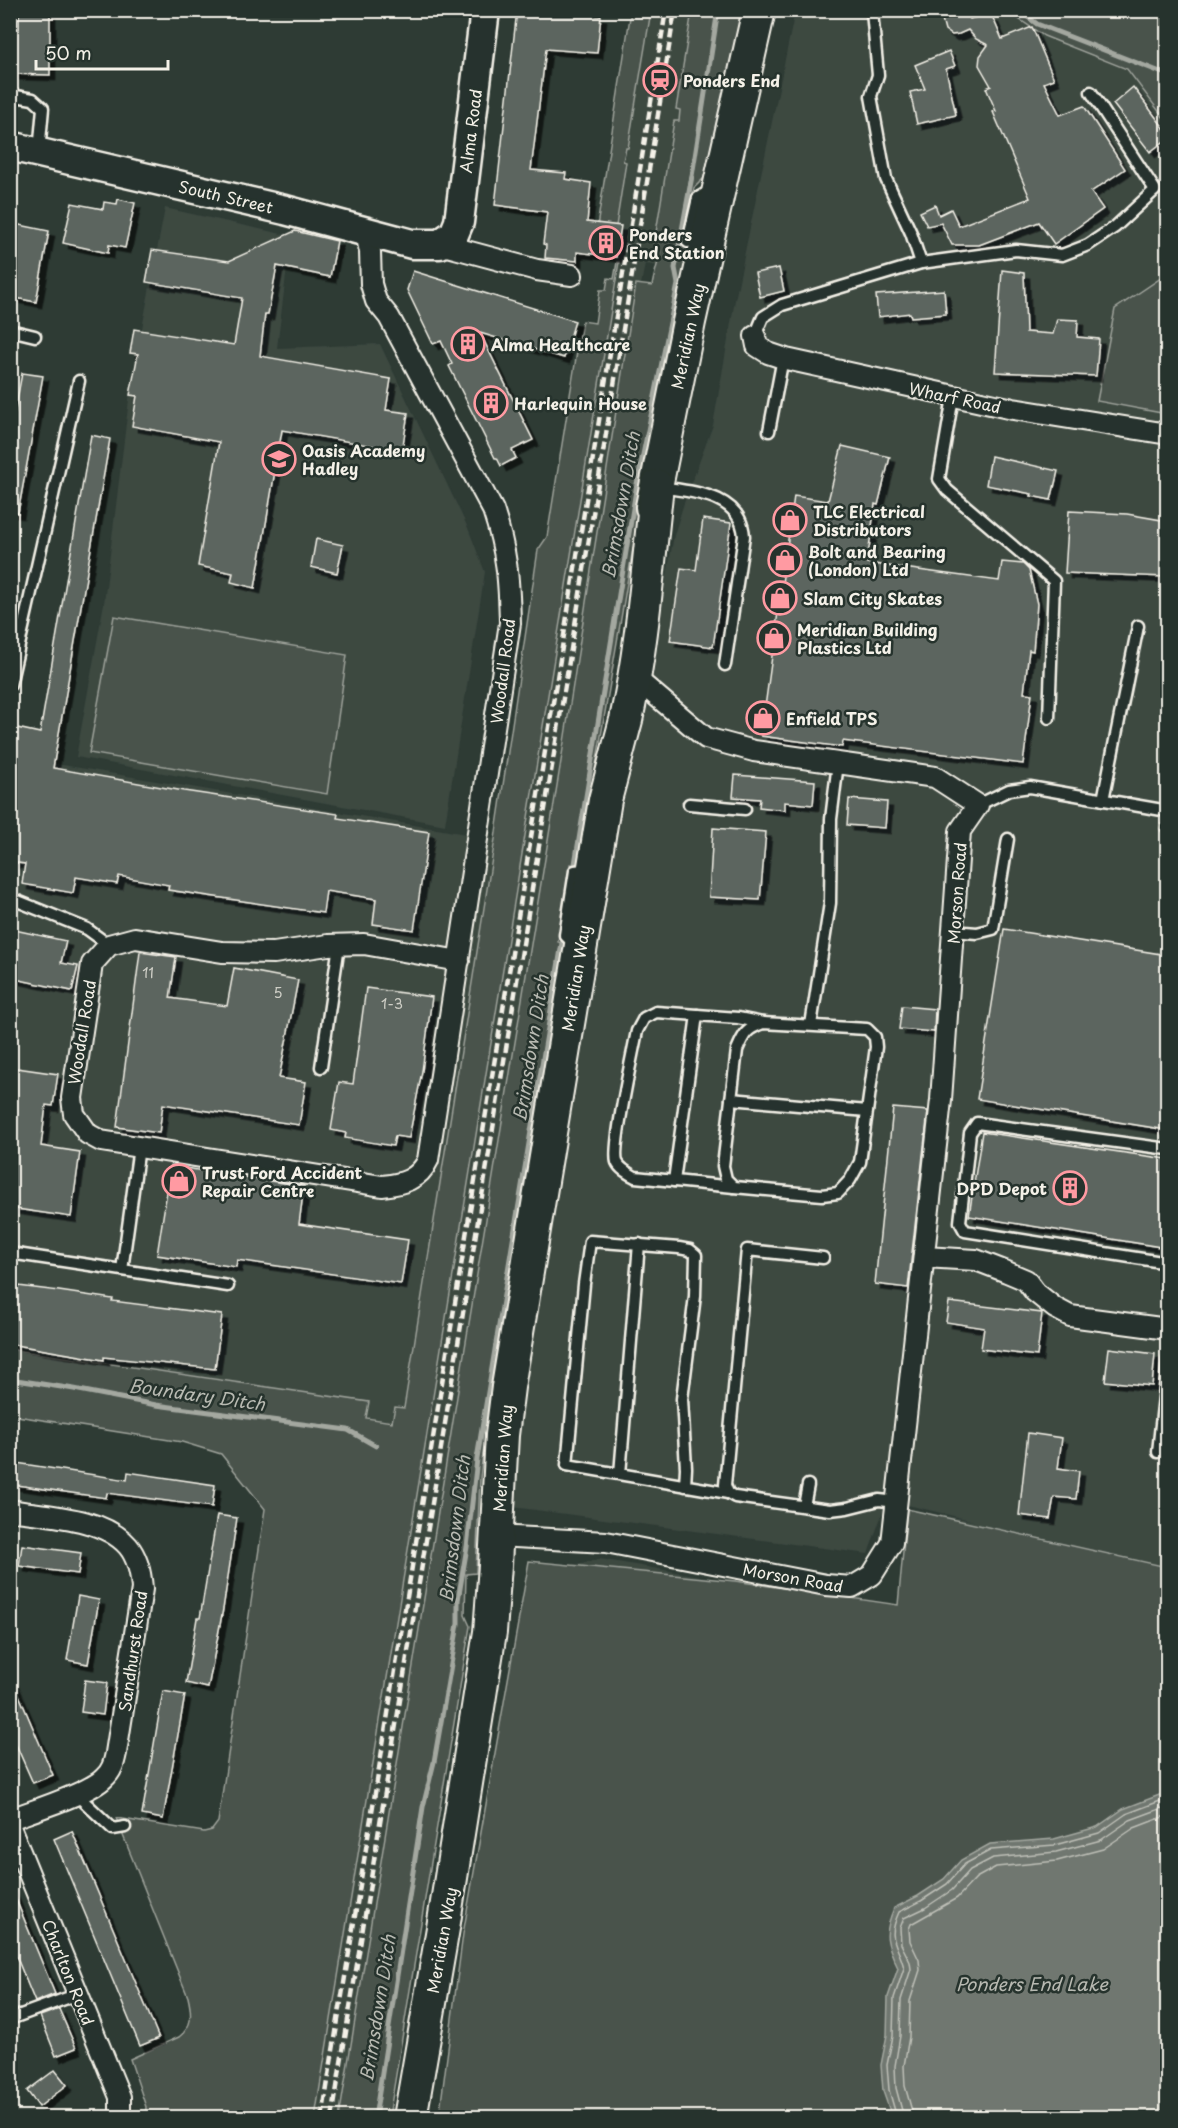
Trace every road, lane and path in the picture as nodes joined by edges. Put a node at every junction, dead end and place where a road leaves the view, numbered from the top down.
1 (485, 10) edge
2 (759, 10) edge
3 (872, 12) edge
4 (1091, 92) dead end
5 (10, 95) edge
6 (10, 146) edge
7 (39, 153) junction
8 (718, 196) junction
9 (366, 232) junction
10 (688, 242) dead end
11 (440, 244) junction
12 (921, 263) junction
13 (572, 275) dead end
14 (10, 330) edge
15 (35, 336) dead end
16 (755, 336) joint
17 (783, 358) junction
18 (79, 381) dead end
19 (953, 397) junction
20 (769, 431) dead end
21 (1167, 434) edge
22 (657, 486) junction
23 (1138, 626) dead end
24 (725, 665) dead end
25 (633, 676) junction
26 (10, 685) edge
27 (1049, 718) dead end
28 (838, 763) junction
29 (605, 800) junction
30 (1103, 800) junction
31 (689, 804) dead end
32 (978, 805) junction
33 (745, 809) dead end
34 (1167, 811) edge
35 (1008, 839) dead end
36 (10, 898) edge
37 (953, 931) junction
38 (109, 945) junction
39 (339, 945) junction
40 (459, 961) junction
41 (697, 1015) junction
42 (763, 1023) junction
43 (811, 1024) junction
44 (321, 1067) dead end
45 (731, 1100) junction
46 (867, 1111) junction
47 (139, 1147) junction
48 (1167, 1149) edge
49 (674, 1181) junction
50 (734, 1187) junction
51 (639, 1244) junction
52 (10, 1253) edge
53 (924, 1257) junction
54 (823, 1258) dead end
55 (1167, 1263) edge
56 (122, 1270) junction
57 (228, 1286) dead end
58 (1167, 1329) edge
59 (1167, 1359) edge
60 (1158, 1452) dead end
61 (620, 1474) junction
62 (808, 1485) dead end
63 (685, 1486) junction
64 (728, 1493) junction
65 (897, 1502) junction
66 (804, 1506) junction
67 (10, 1510) edge
68 (496, 1536) junction
69 (75, 1794) junction
70 (10, 1820) edge
71 (10, 1827) edge
72 (125, 1827) dead end
73 (78, 1994) junction
74 (10, 2019) edge
75 (120, 2118) edge
76 (410, 2118) edge

1 - 11 street, Alma Road
2 - 8 main road, Meridian Way
3 - 12 lane
4 - 12 lane
5 - 7 lane
6 - 7 street, South Street
7 - 9 street, South Street
8 - 10 lane
8 - 22 main road, Meridian Way
9 - 11 street, South Street
9 - 40 street, Woodall Road
11 - 13 street
12 - 16 lane
14 - 15 lane
16 - 17 street, Wharf Road
17 - 19 street, Wharf Road
17 - 20 lane
18 - 26 lane
19 - 21 street, Wharf Road
19 - 27 lane
22 - 24 lane
22 - 25 main road, Meridian Way
22 - 29 main road, Meridian Way
23 - 30 lane
25 - 28 street
25 - 29 main road, Meridian Way
28 - 32 street
28 - 43 lane
29 - 68 main road, Meridian Way
30 - 32 lane
30 - 34 lane
31 - 33 lane
32 - 37 street, Morson Road
35 - 37 lane
36 - 38 lane
37 - 53 street, Morson Road
38 - 39 street
38 - 47 street, Woodall Road
39 - 40 street
39 - 44 lane
40 - 47 street, Woodall Road
41 - 42 lane
41 - 49 lane
41 - 49 lane
42 - 43 lane
42 - 45 lane
43 - 46 lane
45 - 46 lane
45 - 50 lane
46 - 50 lane
47 - 56 lane
48 - 55 lane
49 - 50 lane
51 - 61 lane
51 - 61 lane
51 - 63 lane
52 - 56 lane
53 - 58 street
53 - 65 street, Morson Road
54 - 64 lane
56 - 57 lane
59 - 60 lane
61 - 63 lane
62 - 66 lane
63 - 64 lane
64 - 66 lane
65 - 66 lane
65 - 68 street, Morson Road
67 - 69 street, Sandhurst Road
68 - 76 main road, Meridian Way
69 - 70 street, Sandhurst Road
69 - 72 lane
71 - 73 street, Charlton Road
73 - 74 lane
73 - 75 street, Charlton Road

